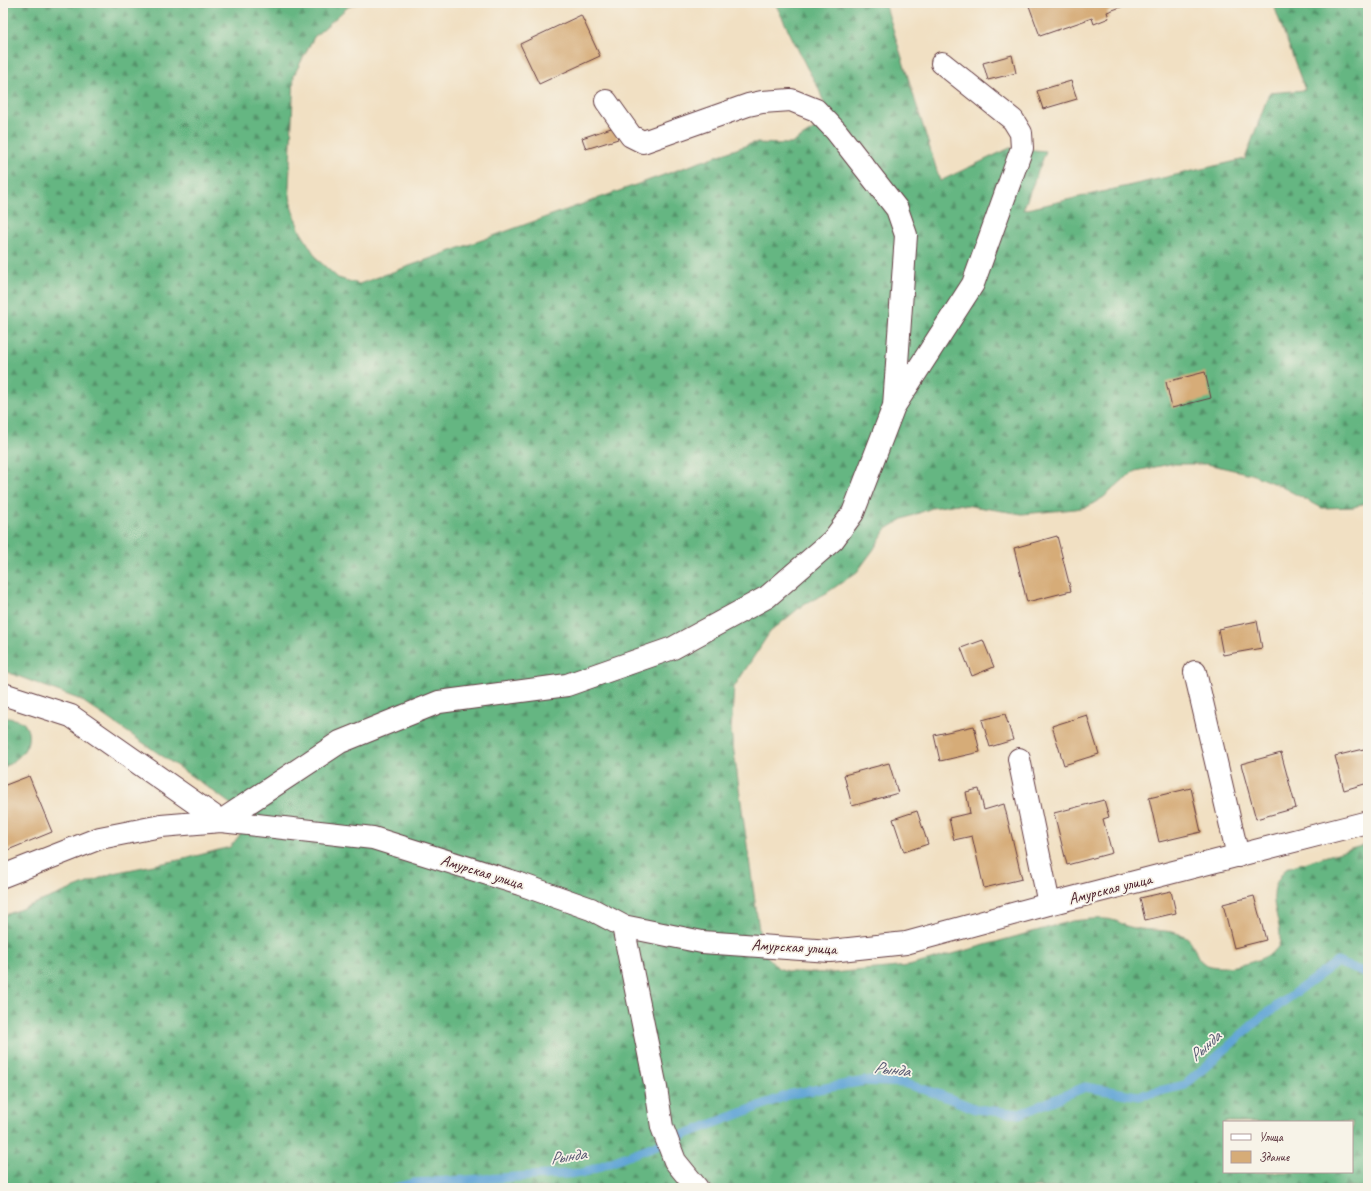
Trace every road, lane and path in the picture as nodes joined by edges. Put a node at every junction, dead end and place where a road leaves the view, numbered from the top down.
1 (942, 63) dead end
2 (606, 101) dead end
3 (894, 406) junction
4 (1195, 672) dead end
5 (3, 694) edge
6 (1019, 759) dead end
7 (221, 821) junction
8 (1368, 822) edge
9 (1238, 856) junction
10 (3, 876) edge
11 (1049, 904) junction
12 (623, 926) junction
13 (697, 1188) edge

1 - 3 street
2 - 3 street
3 - 7 street
4 - 9 street
5 - 7 street
6 - 11 street
7 - 10 street, Амурская улица
7 - 12 street, Амурская улица
8 - 9 street, Амурская улица
9 - 11 street, Амурская улица
11 - 12 street, Амурская улица
12 - 13 street

